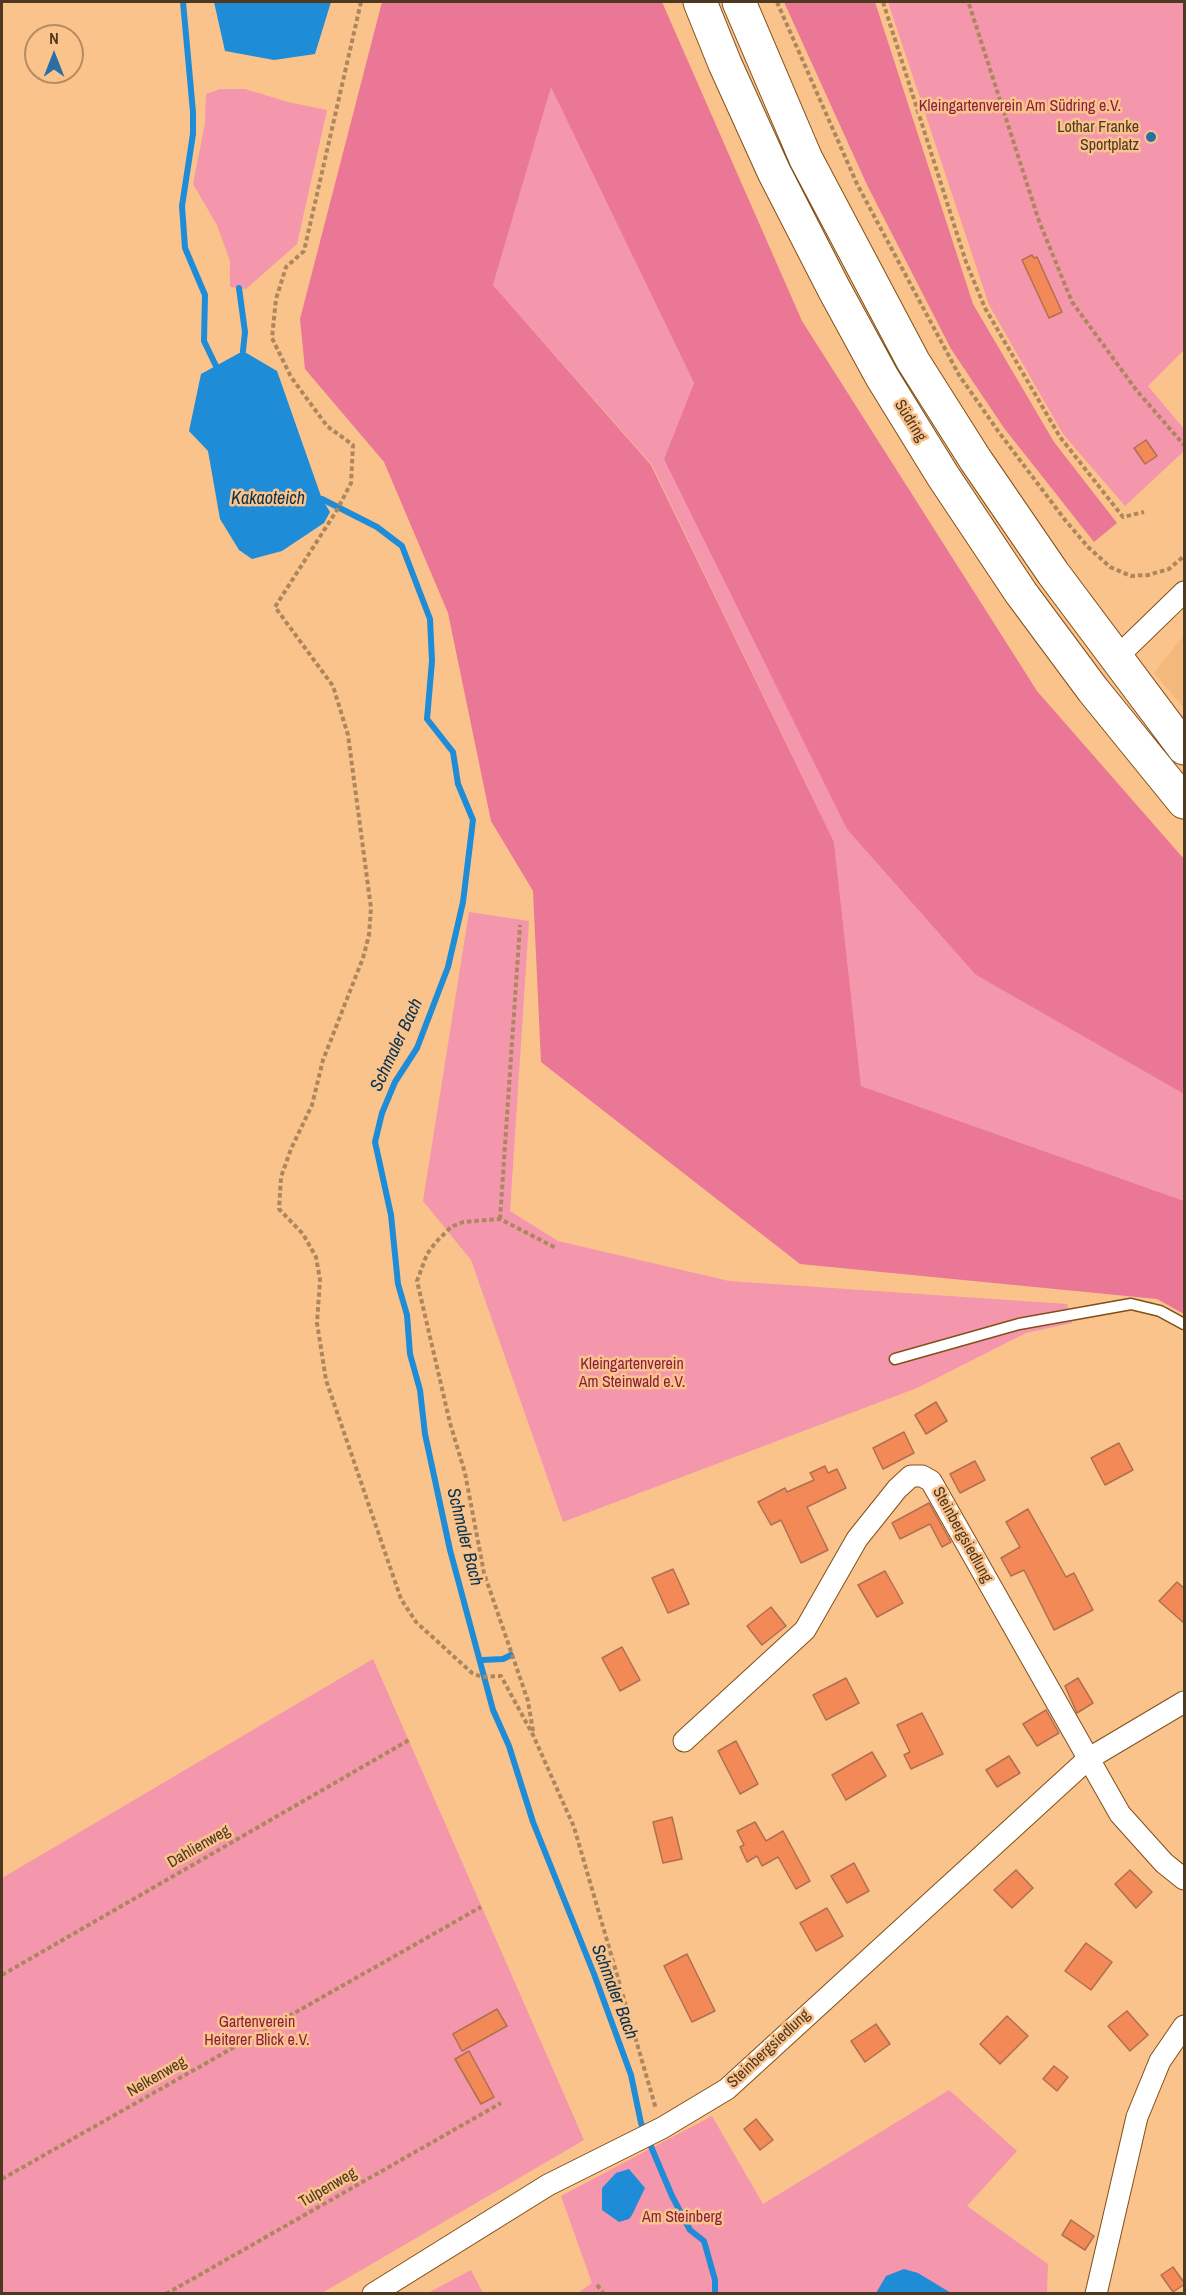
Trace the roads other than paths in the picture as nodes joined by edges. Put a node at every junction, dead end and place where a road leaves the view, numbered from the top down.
1 (700, 2) edge
2 (739, 2) edge
3 (1185, 592) edge
4 (1115, 660) junction
5 (1185, 748) edge
6 (1185, 802) edge
7 (1185, 1324) edge
8 (895, 1359) dead end
9 (1185, 1702) edge
10 (684, 1741) dead end
11 (1088, 1759) junction
12 (1185, 1879) edge
13 (1185, 2026) edge
14 (373, 2294) edge
15 (1096, 2294) edge

1 - 6 main road, Südring
2 - 4 main road
3 - 4 street
4 - 5 main road
7 - 8 lane
9 - 11 street, Steinbergsiedlung
10 - 11 street, Steinbergsiedlung
11 - 12 street, Steinbergsiedlung
11 - 14 street, Steinbergsiedlung
13 - 15 street

